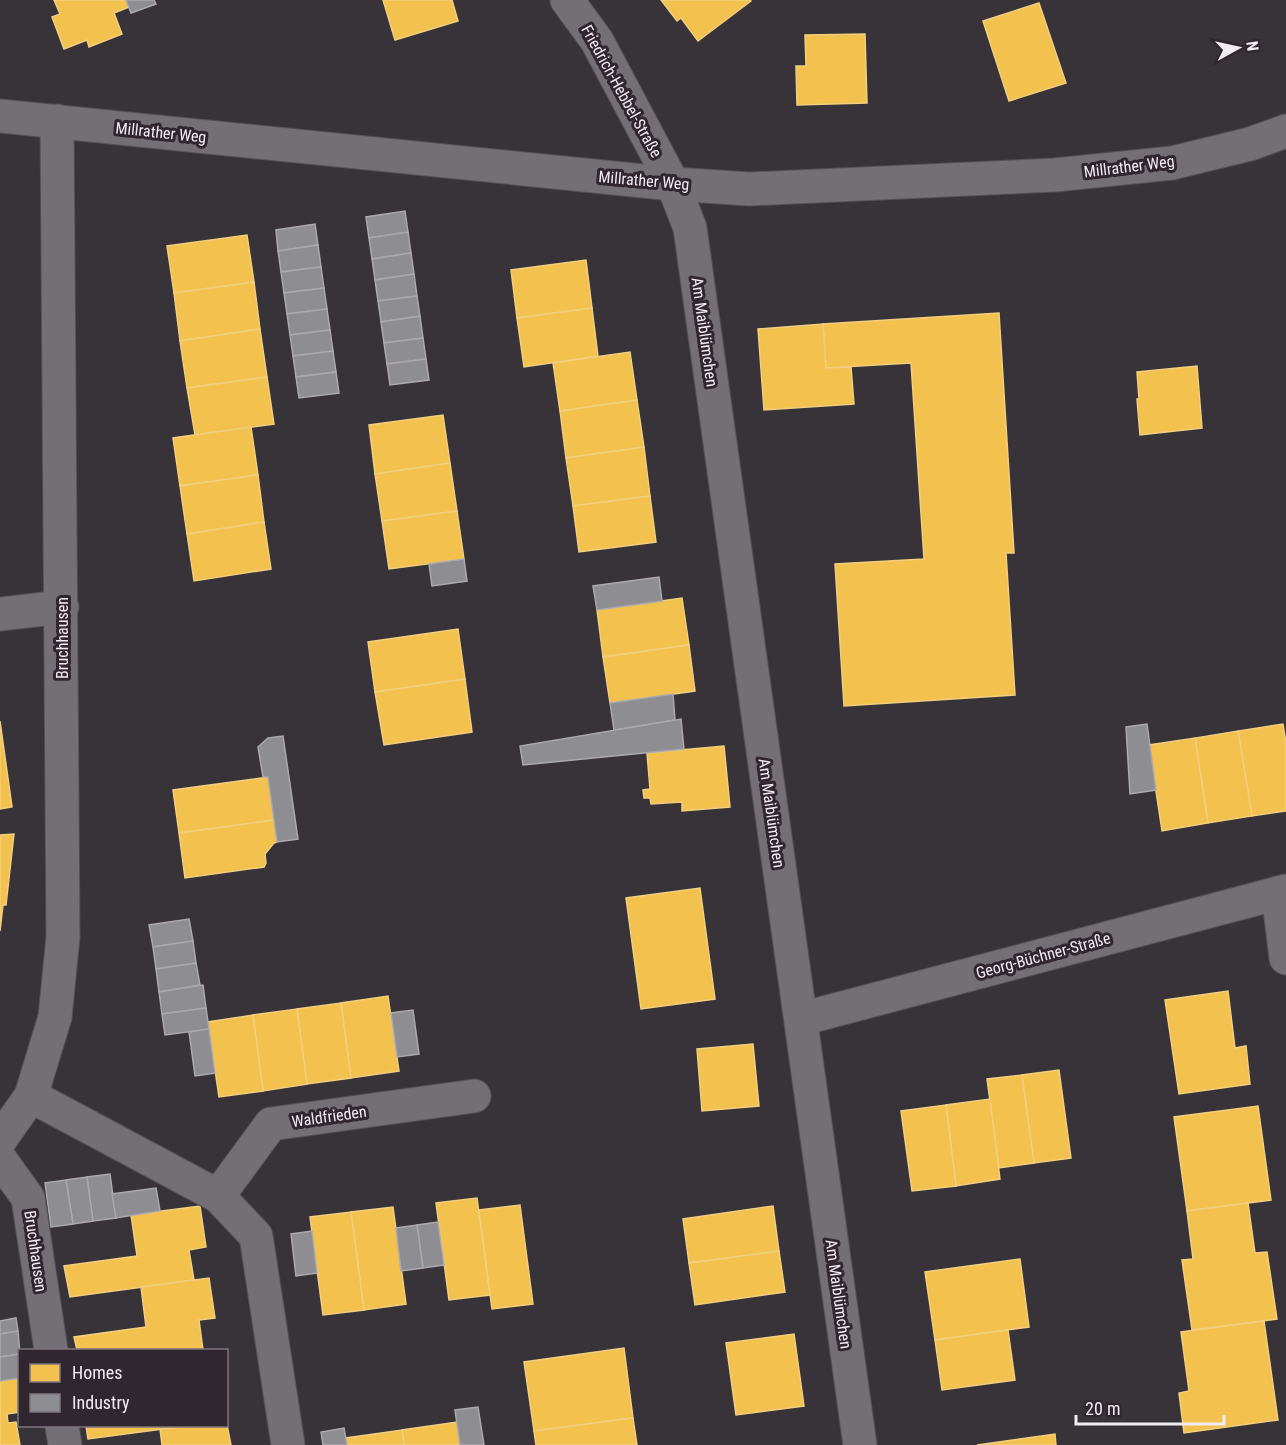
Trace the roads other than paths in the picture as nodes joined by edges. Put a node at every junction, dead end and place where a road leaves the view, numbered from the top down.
1 (567, 0) edge
2 (0, 116) edge
3 (57, 121) junction
4 (1286, 130) edge
5 (673, 184) junction
6 (62, 607) junction
7 (0, 614) edge
8 (1282, 892) edge
9 (1286, 958) edge
10 (801, 1019) junction
11 (31, 1096) junction
12 (474, 1096) dead end
13 (0, 1140) edge
14 (0, 1160) edge
15 (218, 1196) junction
16 (51, 1349) edge
17 (62, 1427) edge
18 (64, 1445) edge
19 (288, 1445) edge
20 (860, 1445) edge

1 - 5 street, Friedrich-Hebbel-Straße
2 - 3 street, Millrather Weg
3 - 5 street, Millrather Weg
3 - 6 street, Bruchhausen
4 - 5 street, Millrather Weg
5 - 10 street, Am Maiblümchen
6 - 7 street
6 - 11 street, Bruchhausen
8 - 9 street
8 - 10 street, Georg-Büchner-Straße
10 - 20 street, Am Maiblümchen
11 - 13 street, Bruchhausen
11 - 15 street
12 - 15 street, Waldfrieden
14 - 16 street, Bruchhausen
15 - 19 street
17 - 18 street

